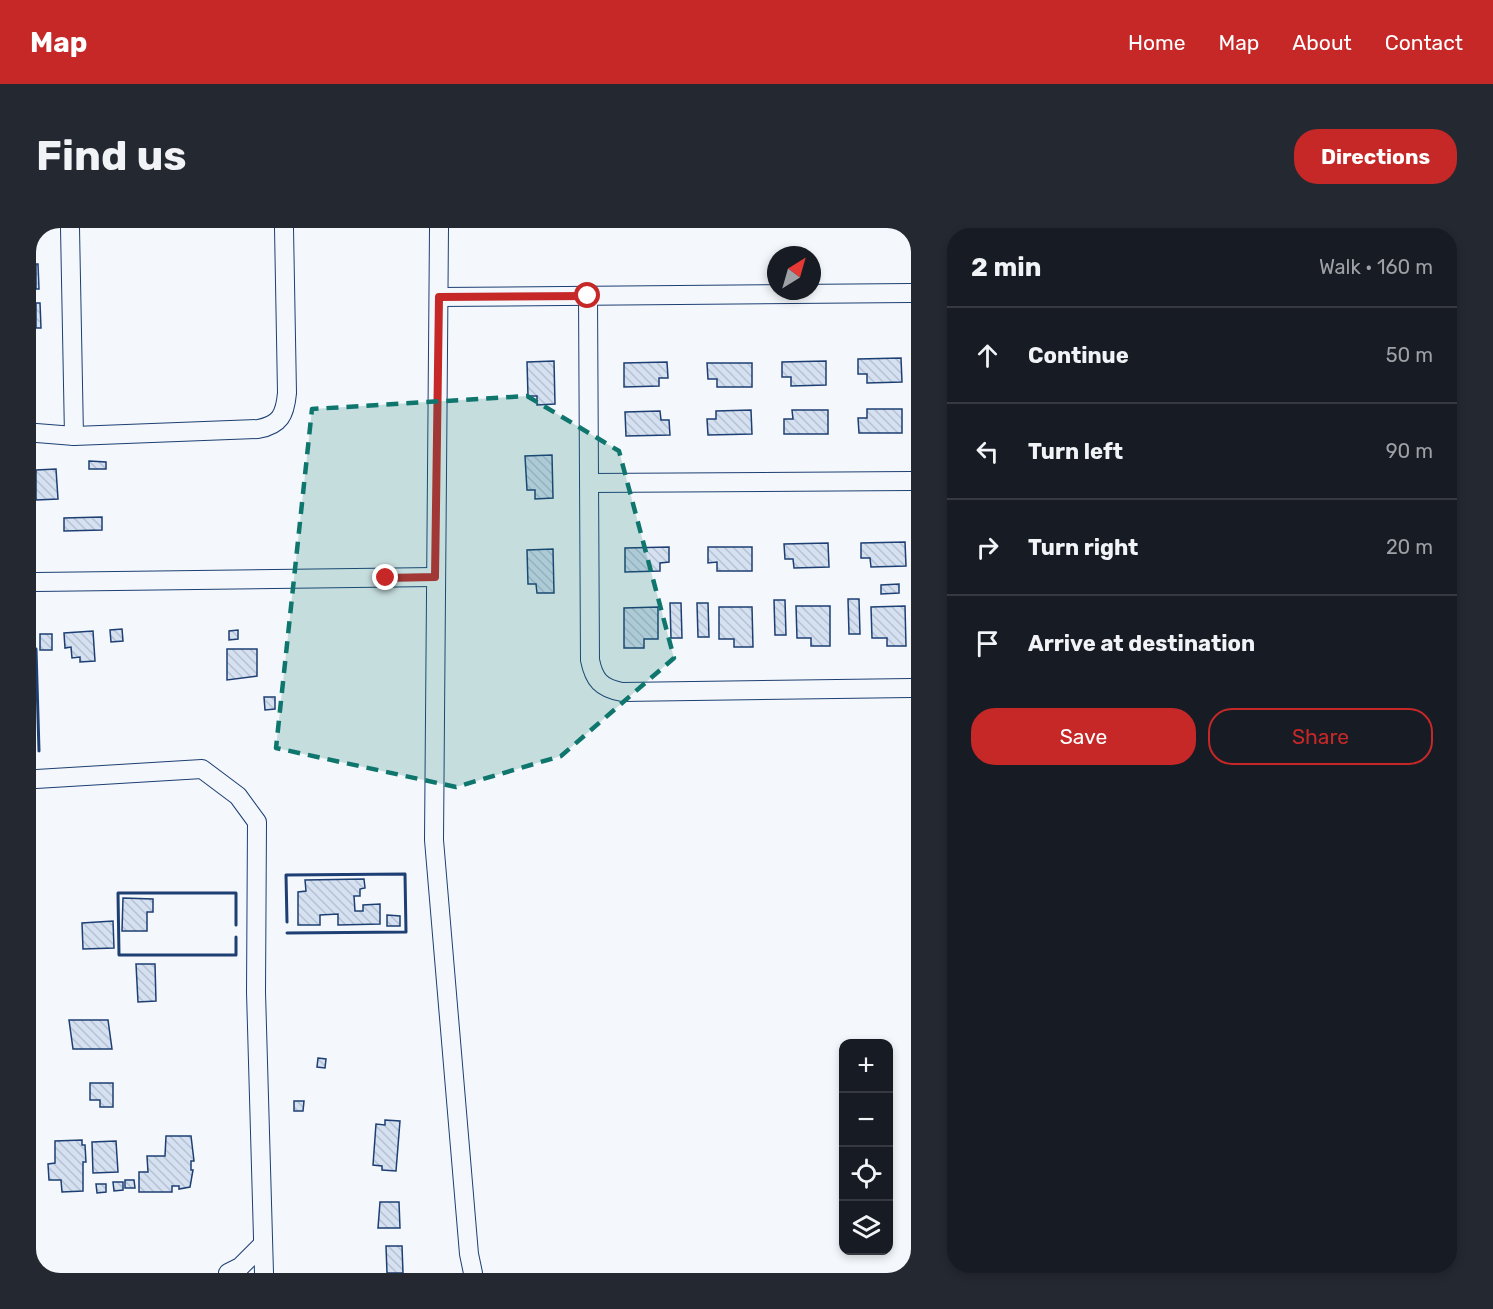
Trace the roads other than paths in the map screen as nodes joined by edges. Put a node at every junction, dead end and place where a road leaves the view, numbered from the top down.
1 (70, 228) edge
2 (284, 228) edge
3 (439, 228) edge
4 (911, 293) edge
5 (588, 296) junction
6 (439, 297) junction
7 (36, 433) edge
8 (74, 436) junction
9 (911, 482) edge
10 (589, 483) junction
11 (435, 577) junction
12 (36, 582) edge
13 (911, 688) edge
14 (36, 779) edge
15 (262, 1245) junction
16 (228, 1273) edge
17 (264, 1273) edge
18 (473, 1273) edge

1 - 8 street
2 - 8 street
3 - 6 street
4 - 5 street
5 - 6 street
5 - 10 street
6 - 11 street
7 - 8 street
9 - 10 street
10 - 13 street
11 - 12 street
11 - 18 street
14 - 15 street
15 - 16 street
15 - 17 street

